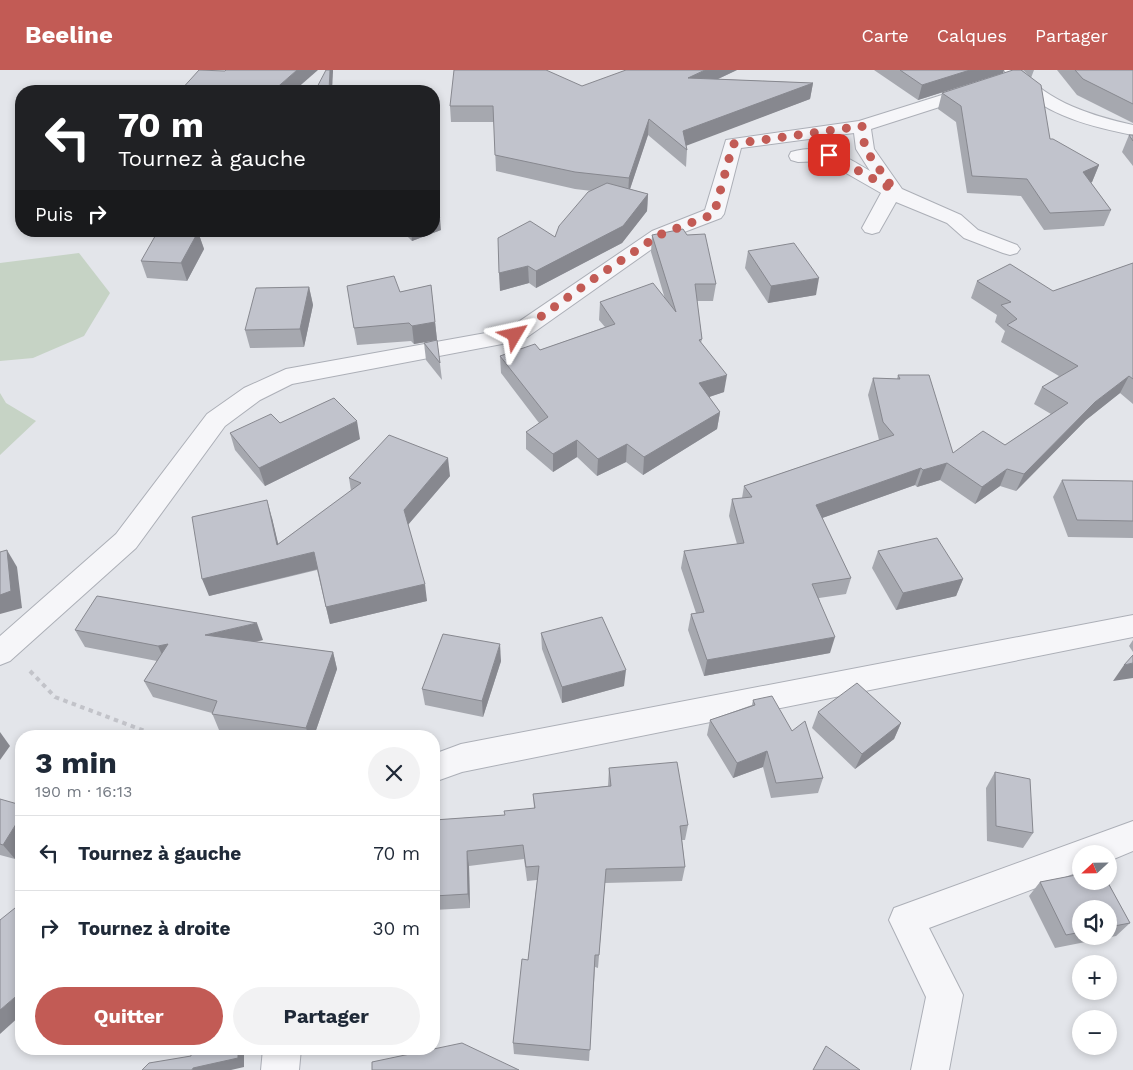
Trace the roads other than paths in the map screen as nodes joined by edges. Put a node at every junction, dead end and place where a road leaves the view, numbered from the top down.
1 (1014, 73) edge
2 (862, 126) junction
3 (1133, 130) edge
4 (798, 156) dead end
5 (894, 190) junction
6 (872, 228) dead end
7 (1010, 249) dead end
8 (1133, 626) edge
9 (3, 650) edge
10 (440, 766) edge
11 (1133, 836) edge
12 (1109, 845) edge
13 (1072, 858) edge
14 (281, 1055) edge
15 (280, 1070) edge
16 (930, 1070) edge

1 - 2 street
1 - 3 street
2 - 5 street
2 - 9 street
4 - 5 street
5 - 6 street
5 - 7 street
8 - 10 street
11 - 12 street
13 - 16 street
14 - 15 street

